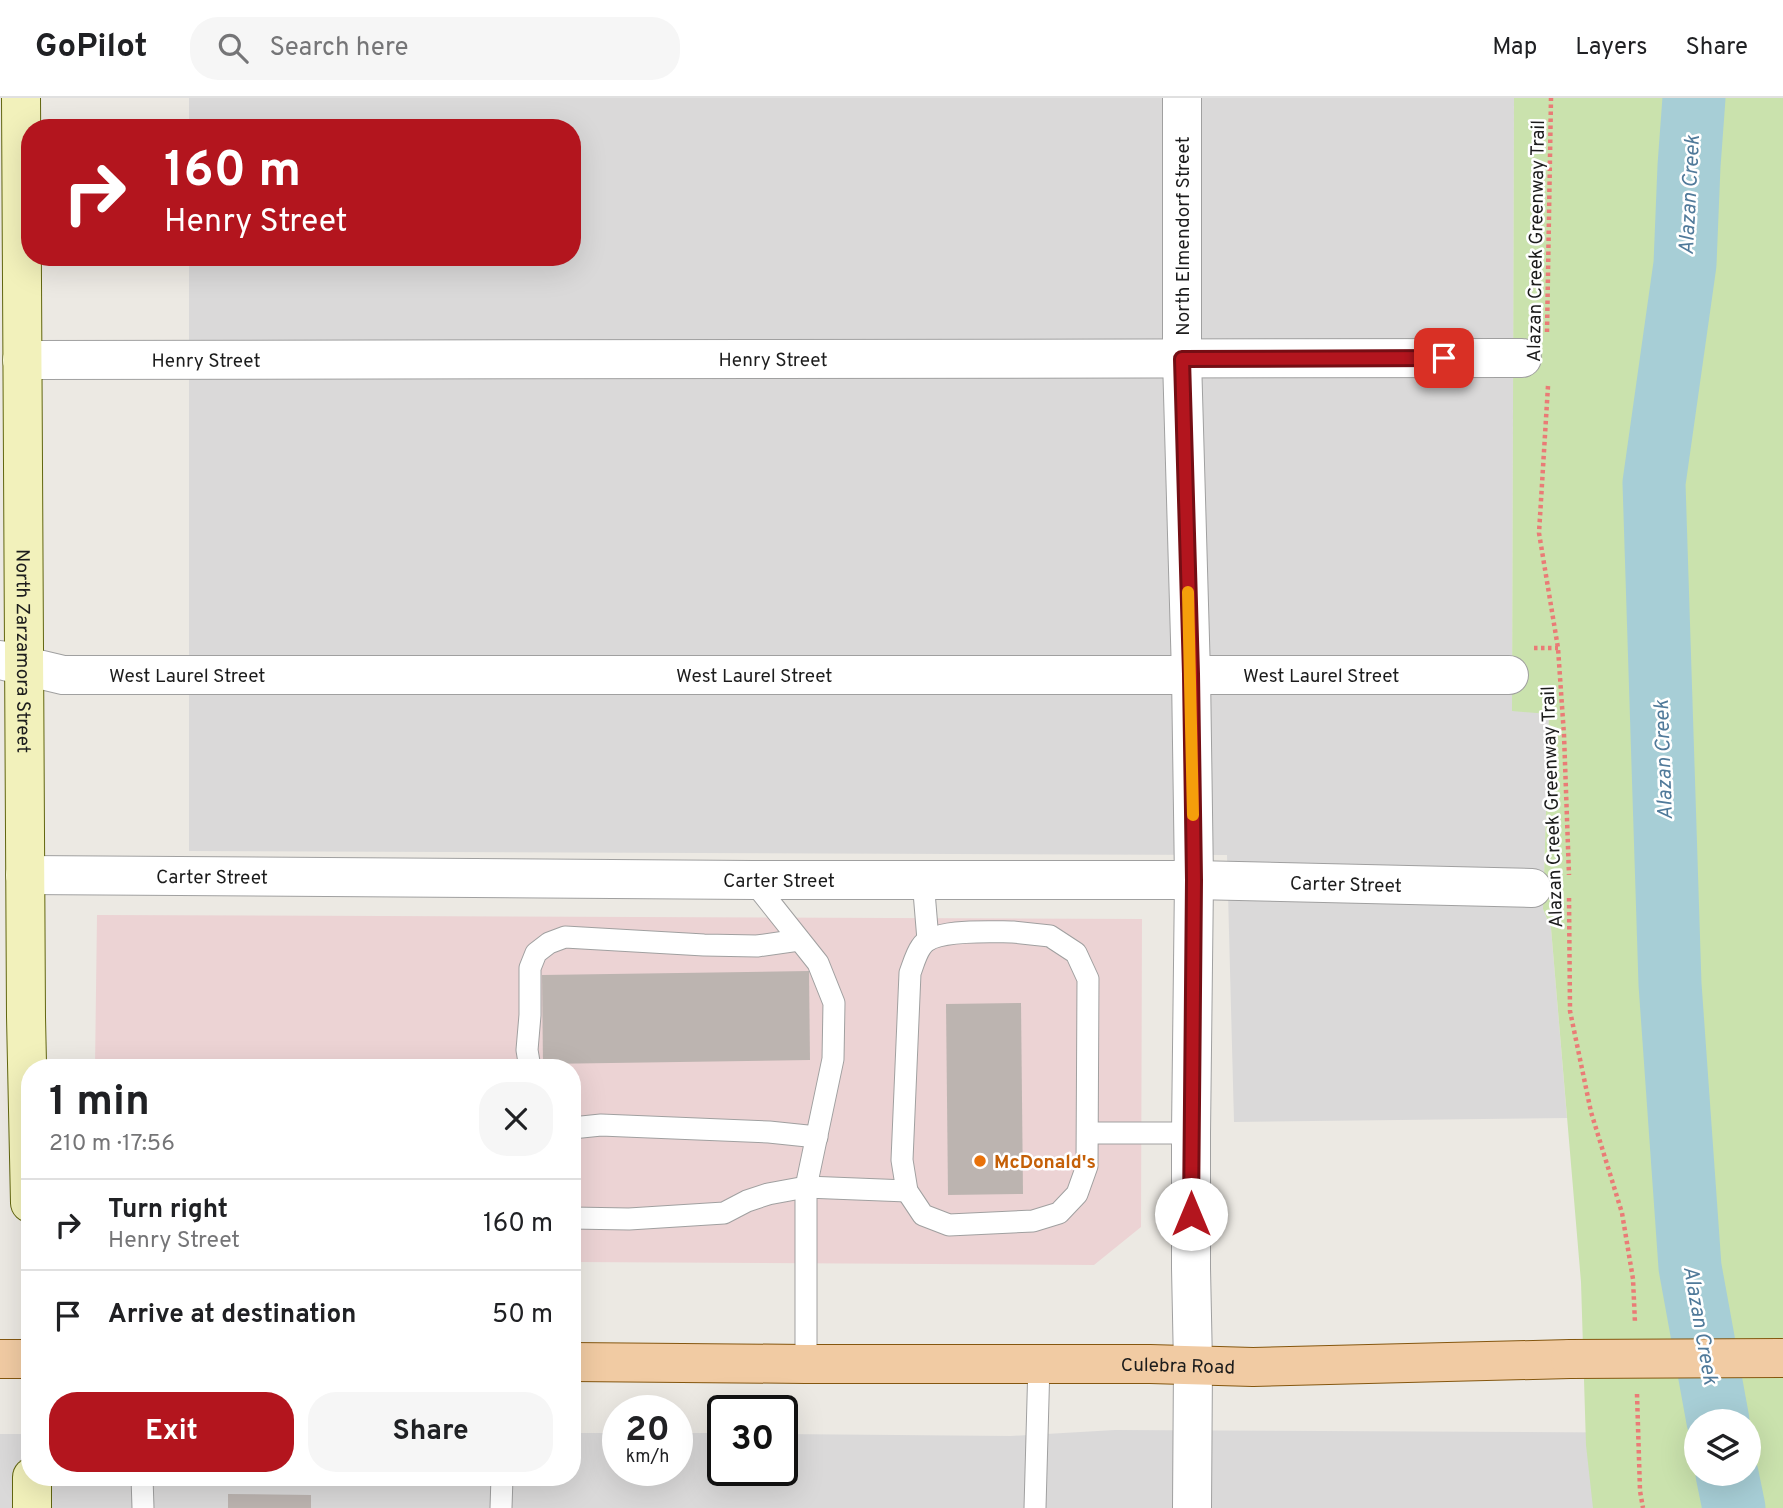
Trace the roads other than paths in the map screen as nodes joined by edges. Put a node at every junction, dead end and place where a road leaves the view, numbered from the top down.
1 (21, 98) edge
2 (1182, 98) edge
3 (21, 119) edge
4 (22, 266) edge
5 (1539, 358) road end
6 (1182, 359) junction
7 (22, 360) junction
8 (12, 662) edge
9 (1191, 674) junction
10 (1509, 675) dead end
11 (25, 875) junction
12 (752, 880) junction
13 (923, 880) junction
14 (1194, 880) junction
15 (1532, 888) dead end
16 (799, 940) junction
17 (928, 940) junction
18 (13, 970) edge
19 (528, 1059) edge
20 (21, 1080) edge
21 (581, 1127) edge
22 (1088, 1133) junction
23 (1191, 1133) junction
24 (817, 1137) junction
25 (806, 1187) junction
26 (907, 1191) junction
27 (581, 1219) edge
28 (1783, 1358) edge
29 (0, 1359) edge
30 (21, 1359) edge
31 (581, 1362) edge
32 (1039, 1363) junction
33 (806, 1364) junction
34 (1193, 1364) junction
35 (32, 1486) edge
36 (142, 1486) edge
37 (502, 1486) edge
38 (32, 1508) edge
39 (143, 1508) edge
40 (501, 1508) edge
41 (1035, 1508) edge
42 (1192, 1508) edge

1 - 3 main road, North Zarzamora Street
2 - 6 street, North Elmendorf Street
4 - 7 main road, North Zarzamora Street
5 - 6 street, Henry Street
6 - 7 street, Henry Street
6 - 9 street, North Elmendorf Street
7 - 8 main road, North Zarzamora Street
8 - 9 street, West Laurel Street
8 - 11 main road, North Zarzamora Street
9 - 10 street, West Laurel Street
9 - 14 street, North Elmendorf Street
11 - 12 street, Carter Street
11 - 18 main road, North Zarzamora Street
12 - 13 street, Carter Street
12 - 16 lane
13 - 14 street, Carter Street
13 - 17 lane
14 - 15 street, Carter Street
14 - 23 street, North Elmendorf Street
16 - 19 lane
16 - 24 lane
17 - 22 lane
17 - 26 lane
18 - 20 main road, North Zarzamora Street
21 - 24 lane
22 - 23 lane
22 - 26 lane
23 - 34 street, North Elmendorf Street
24 - 25 lane
25 - 26 lane
25 - 27 lane
25 - 33 lane
28 - 34 main road, Culebra Road, bridge
29 - 30 main road
31 - 33 main road, Culebra Road
32 - 33 main road, Culebra Road
32 - 34 main road, Culebra Road
32 - 41 lane
34 - 42 street, North Elmendorf Street
35 - 38 main road
36 - 39 lane
37 - 40 lane

